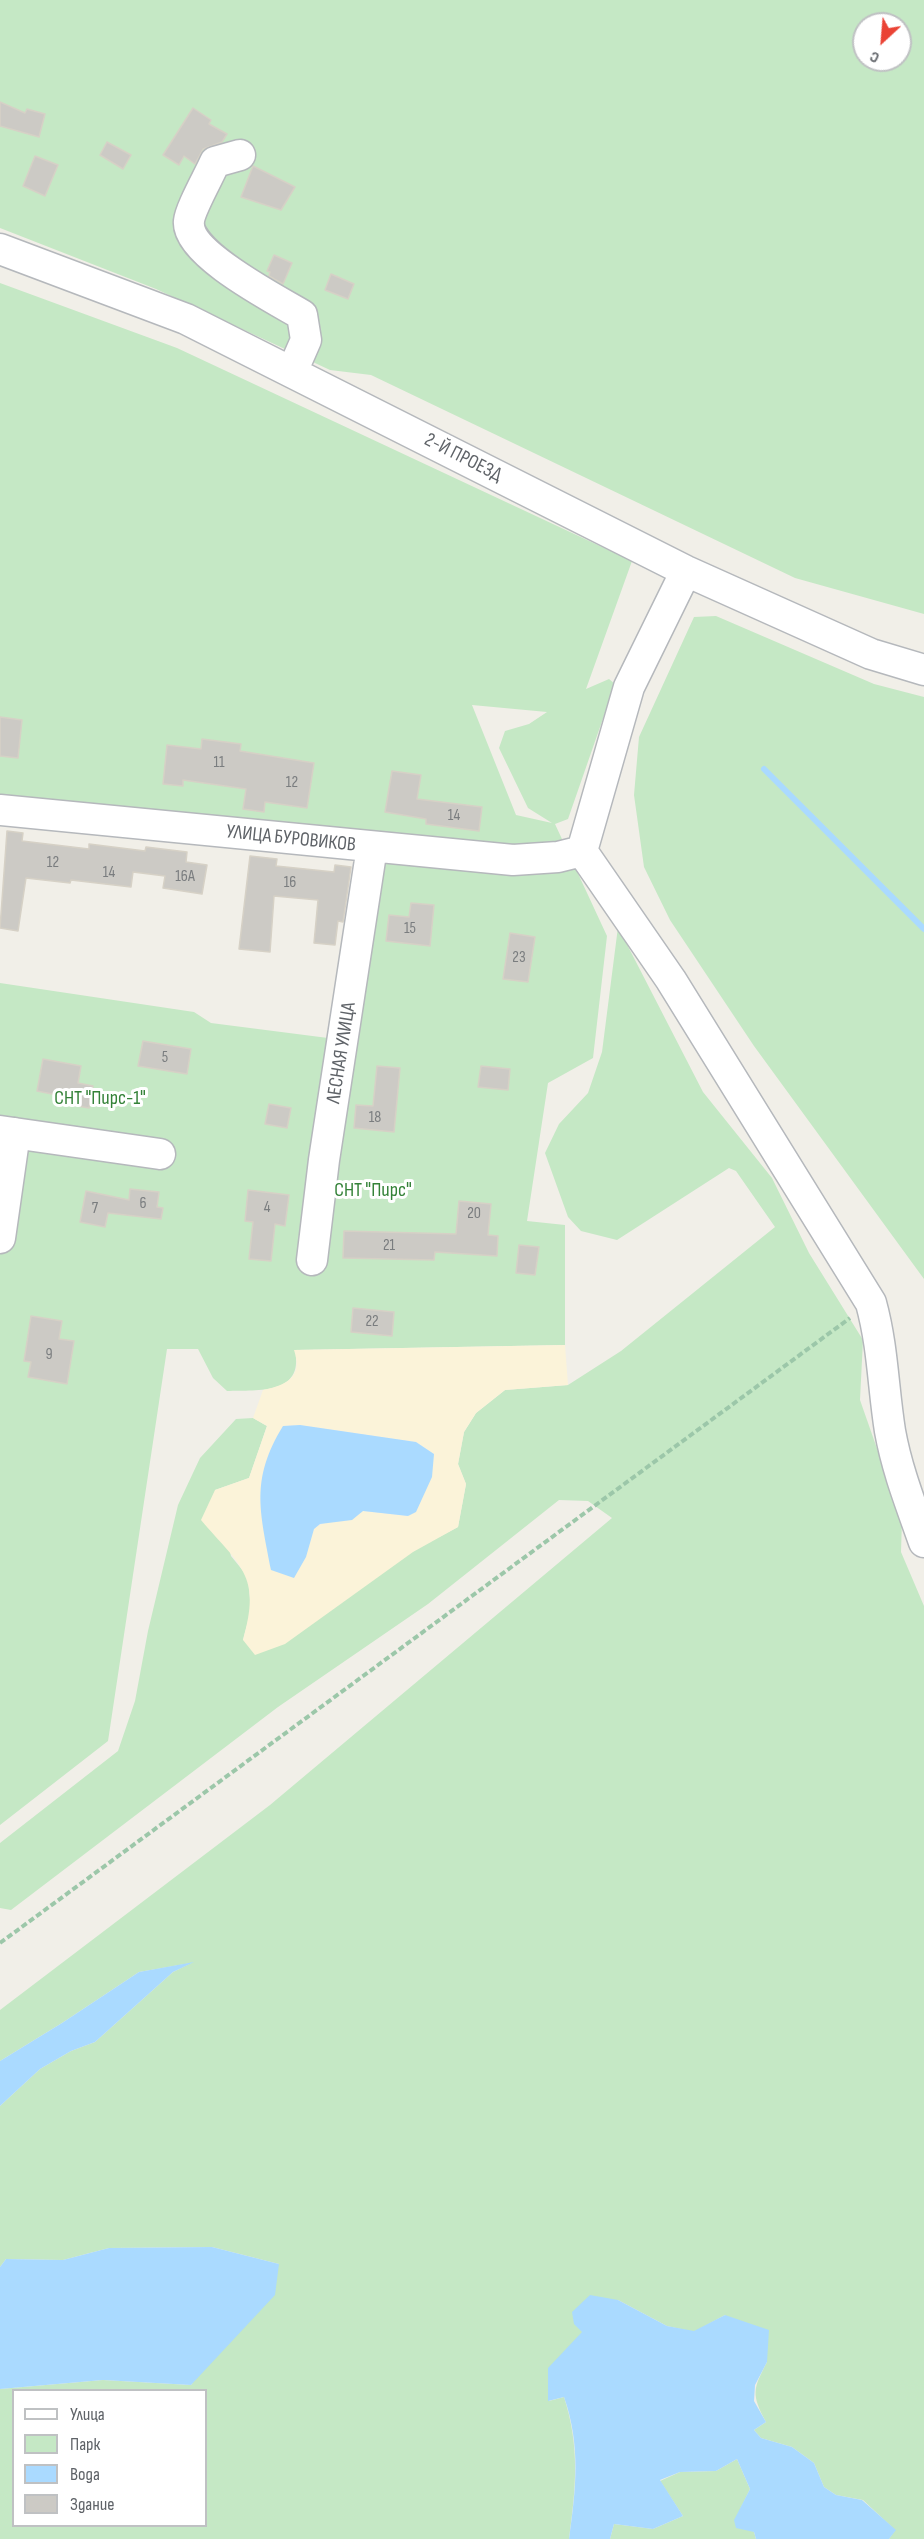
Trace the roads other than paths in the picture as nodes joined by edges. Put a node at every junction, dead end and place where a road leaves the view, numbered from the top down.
1 (240, 155) dead end
2 (0, 249) edge
3 (292, 372) junction
4 (686, 571) junction
5 (924, 670) edge
6 (0, 810) edge
7 (372, 847) junction
8 (582, 851) junction
9 (7, 1132) edge
10 (160, 1154) dead end
11 (0, 1238) edge
12 (312, 1260) dead end
13 (924, 1542) edge

1 - 3 street
2 - 3 street, 2-Й ПРОЕЗД
3 - 4 street, 2-Й ПРОЕЗД
4 - 5 street, 2-Й ПРОЕЗД
4 - 8 street
6 - 7 street, УЛИЦА БУРОВИКОВ
7 - 8 street, УЛИЦА БУРОВИКОВ
7 - 12 street, ЛЕСНАЯ УЛИЦА
8 - 13 street
9 - 10 street
9 - 11 street

